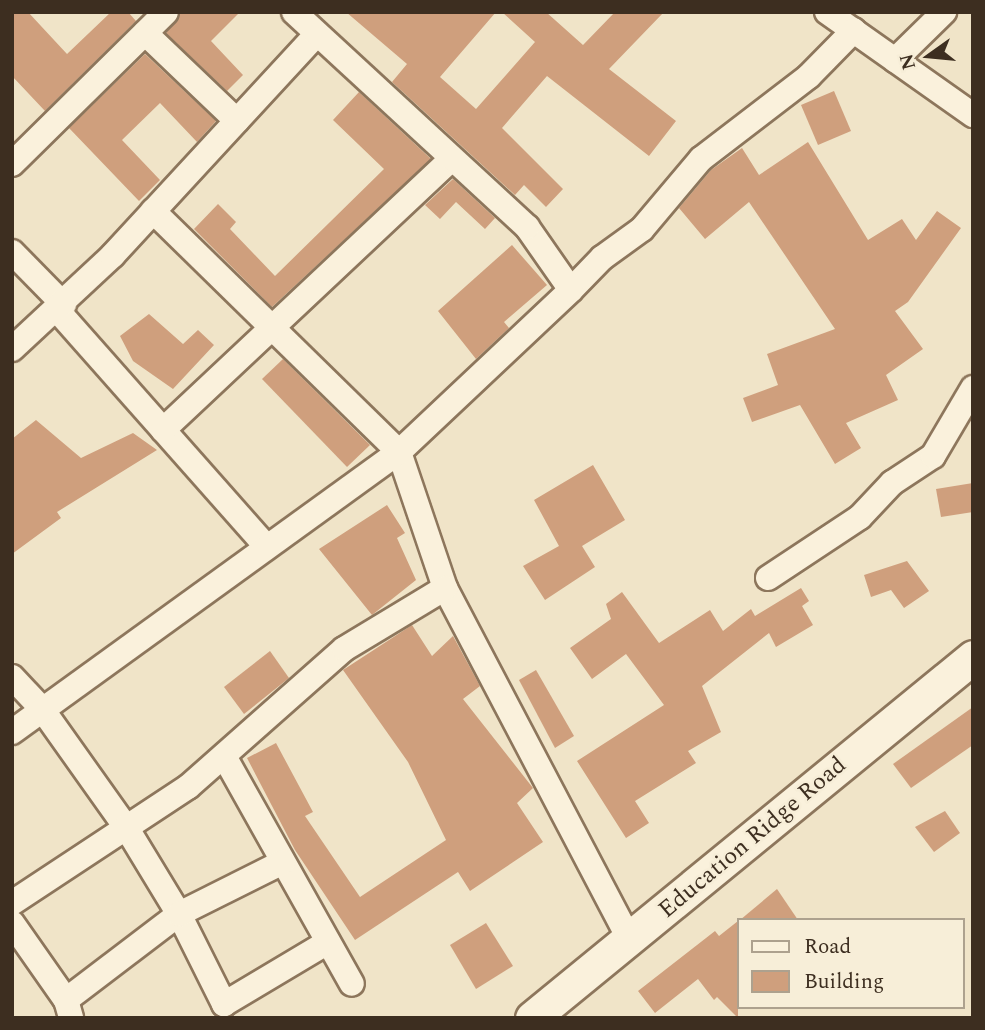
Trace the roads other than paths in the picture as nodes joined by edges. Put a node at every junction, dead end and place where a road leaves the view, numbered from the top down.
1 (166, 12) edge
2 (294, 12) edge
3 (827, 12) edge
4 (944, 12) edge
5 (854, 30) junction
6 (145, 33) junction
7 (317, 34) junction
8 (895, 60) junction
9 (973, 116) edge
10 (237, 121) junction
11 (452, 160) junction
12 (12, 164) edge
13 (153, 211) junction
14 (12, 252) edge
15 (570, 290) junction
16 (61, 308) junction
17 (271, 332) junction
18 (12, 349) edge
19 (973, 388) edge
20 (163, 430) junction
21 (398, 452) junction
22 (267, 547) junction
23 (768, 578) dead end
24 (445, 588) junction
25 (973, 657) edge
26 (12, 677) edge
27 (42, 709) junction
28 (12, 732) edge
29 (224, 756) junction
30 (126, 827) junction
31 (283, 862) junction
32 (12, 903) edge
33 (179, 914) junction
34 (12, 923) edge
35 (630, 940) junction
36 (328, 942) junction
37 (352, 984) dead end
38 (69, 1013) edge
39 (532, 1018) edge

1 - 6 street
2 - 7 street
3 - 5 street
4 - 8 street
5 - 8 street
5 - 15 street
6 - 10 street
6 - 12 street
7 - 10 street
7 - 11 street
8 - 9 street
10 - 13 street
11 - 15 street
11 - 17 street
13 - 16 street
13 - 17 street
14 - 16 street
15 - 21 street
16 - 18 street
16 - 20 street
17 - 20 street
17 - 21 street
19 - 23 street
20 - 22 street
21 - 22 street
21 - 24 street
22 - 27 street
24 - 29 street
24 - 35 street
25 - 35 main road, Education Ridge Road
26 - 27 street
27 - 28 street
27 - 30 street
29 - 30 street
29 - 31 street
30 - 32 street
30 - 33 street
31 - 33 street
31 - 36 street
33 - 36 street
33 - 38 street
34 - 38 street
35 - 39 main road, Education Ridge Road
36 - 37 street

